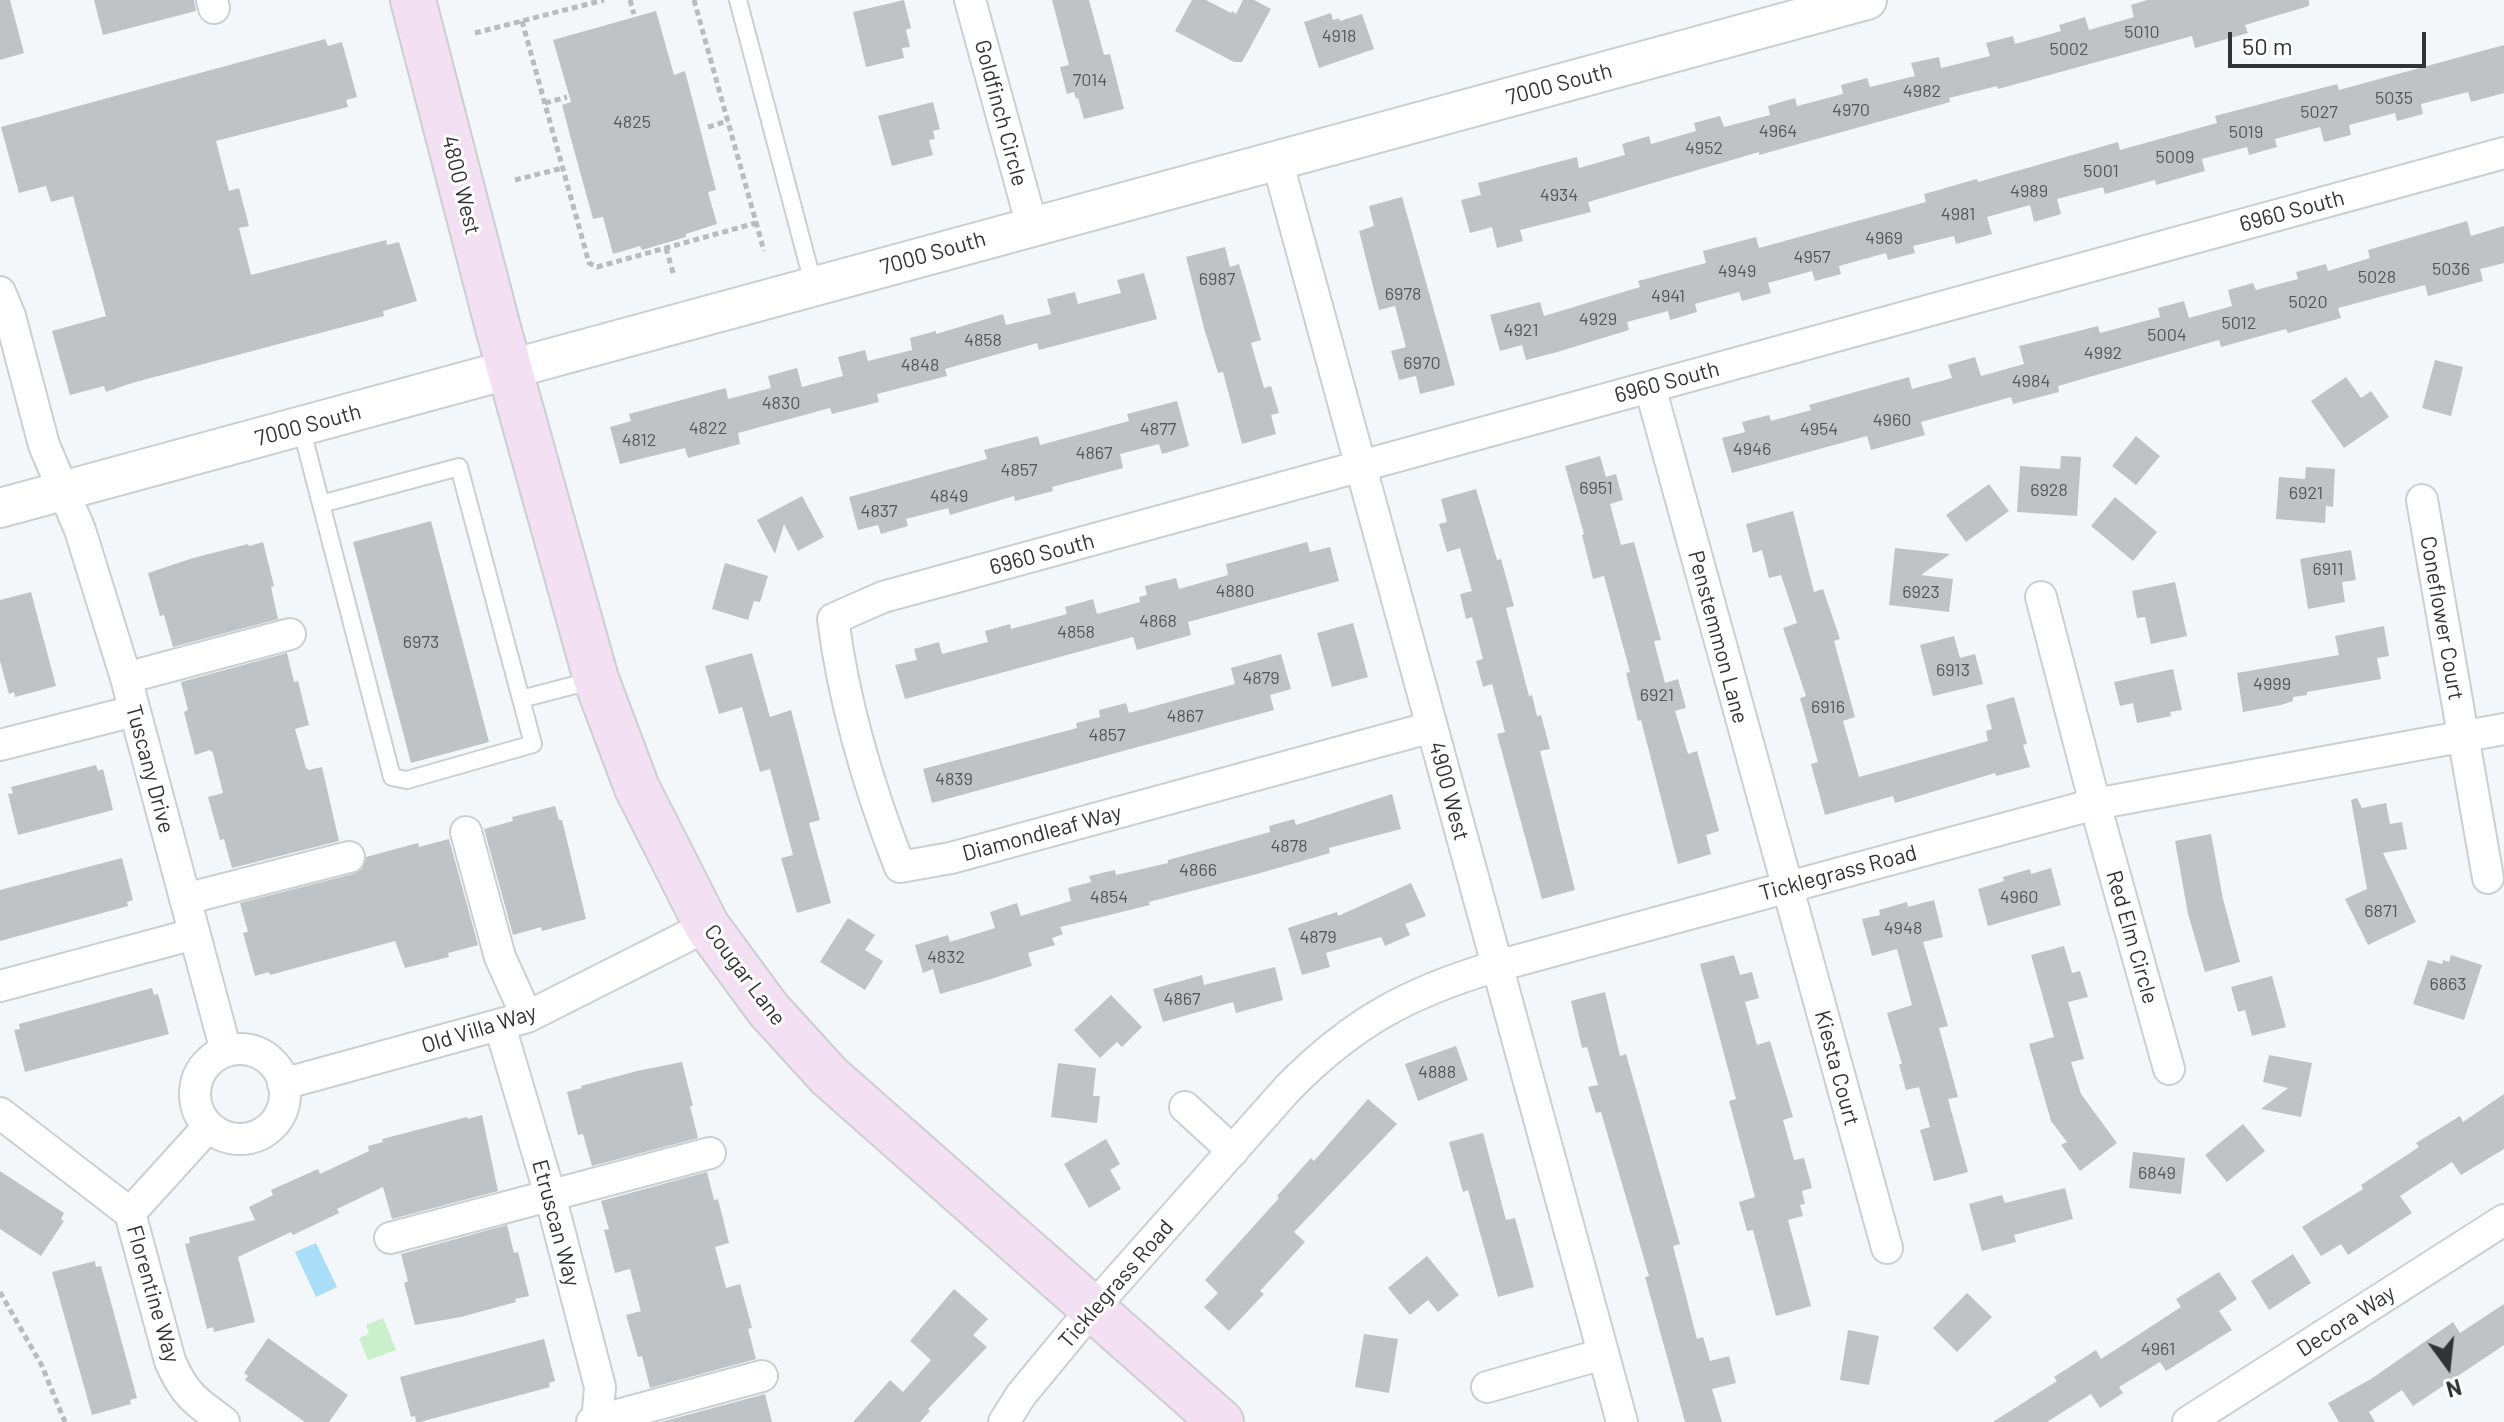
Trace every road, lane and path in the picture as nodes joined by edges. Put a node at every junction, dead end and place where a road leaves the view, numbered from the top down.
1 (604, 0) edge
2 (630, 0) edge
3 (694, 0) edge
4 (738, 0) edge
5 (970, 0) edge
6 (1867, 0) edge
7 (419, 4) edge
8 (634, 14) dead end
9 (522, 21) junction
10 (475, 33) dead end
11 (567, 97) dead end
12 (545, 103) junction
13 (728, 121) junction
14 (708, 127) dead end
15 (2504, 153) edge
16 (1277, 160) junction
17 (563, 168) junction
18 (515, 180) dead end
19 (756, 223) junction
20 (1032, 226) junction
21 (666, 248) junction
22 (764, 251) dead end
23 (674, 276) dead end
24 (814, 287) junction
25 (0, 292) edge
26 (510, 369) junction
27 (1650, 387) junction
28 (301, 427) junction
29 (1360, 466) junction
30 (63, 491) junction
31 (2422, 500) dead end
32 (321, 504) junction
33 (0, 508) edge
34 (2041, 597) dead end
35 (833, 619) joint
36 (290, 634) dead end
37 (126, 678) junction
38 (596, 679) junction
39 (521, 699) junction
40 (134, 711) junction
41 (1432, 727) junction
42 (2504, 729) edge
43 (2462, 737) junction
44 (0, 745) edge
45 (2095, 804) junction
46 (466, 832) dead end
47 (349, 857) dead end
48 (2488, 878) dead end
49 (1787, 887) junction
50 (185, 899) junction
51 (707, 926) junction
52 (194, 934) junction
53 (1497, 966) junction
54 (0, 986) edge
55 (514, 1022) junction
56 (226, 1051) junction
57 (2169, 1069) dead end
58 (283, 1084) junction
59 (1185, 1107) dead end
60 (0, 1113) edge
61 (208, 1127) junction
62 (1233, 1151) junction
63 (710, 1153) dead end
64 (550, 1195) junction
65 (130, 1213) junction
66 (2504, 1220) edge
67 (390, 1238) dead end
68 (1887, 1248) dead end
69 (0, 1292) edge
70 (1092, 1309) junction
71 (1603, 1354) junction
72 (762, 1376) dead end
73 (1487, 1387) dead end
74 (65, 1422) edge
75 (224, 1422) edge
76 (595, 1422) edge
77 (1004, 1422) edge
78 (1221, 1422) edge
79 (1622, 1422) edge
80 (2188, 1422) edge

1 - 9 path
2 - 8 path
3 - 13 path
4 - 24 lane
5 - 20 street, Goldfinch Circle
6 - 16 street, 7000 South
7 - 26 main road, 4800 West
9 - 10 path
9 - 12 path
11 - 12 path
12 - 17 path
13 - 14 path
13 - 19 path
15 - 27 street, 6960 South
16 - 20 street, 7000 South
16 - 29 street, 4900 West
17 - 18 path
17 - 21 path
19 - 21 path
19 - 22 path
20 - 24 street, 7000 South
21 - 23 path
24 - 26 street, 7000 South
25 - 30 street, Tuscany Drive
26 - 28 street, 7000 South
26 - 38 main road, Cougar Lane
27 - 29 street, 6960 South
27 - 49 street, Penstemmon Lane
28 - 30 street, 7000 South
28 - 32 lane
29 - 35 street, 6960 South
29 - 41 street, 4900 West
30 - 33 street, 7000 South
30 - 37 street, Tuscany Drive
31 - 43 street, Coneflower Court
32 - 39 lane
32 - 39 lane
34 - 45 street, Red Elm Circle
35 - 41 street, Diamondleaf Way
36 - 37 street
37 - 40 street, Tuscany Drive
38 - 39 lane
38 - 51 main road, Cougar Lane
40 - 44 street
40 - 50 street, Tuscany Drive
41 - 53 street, 4900 West
42 - 43 street, Ticklegrass Road
43 - 45 street, Ticklegrass Road
43 - 48 street, Coneflower Court
45 - 49 street, Ticklegrass Road
45 - 57 street, Red Elm Circle
46 - 55 street, Etruscan Way
47 - 50 street
49 - 53 street, Ticklegrass Road
49 - 68 street, Kiesta Court
50 - 52 street, Tuscany Drive
51 - 55 street, Old Villa Way
51 - 70 main road, Cougar Lane
52 - 54 street
52 - 56 street, Tuscany Drive
53 - 62 street, Ticklegrass Road
53 - 71 street, 4900 West
55 - 58 street, Old Villa Way
55 - 64 street, Etruscan Way
56 - 58 street
56 - 61 street
58 - 61 street
59 - 62 street
60 - 65 street, Florentine Way
61 - 65 street
62 - 70 street, Ticklegrass Road
63 - 64 street
64 - 67 street
64 - 76 street, Etruscan Way
65 - 75 street, Florentine Way
66 - 80 street, Decora Way
69 - 74 path
70 - 77 street, Ticklegrass Road
70 - 78 main road, Cougar Lane
71 - 73 street
71 - 79 street, 4900 West
72 - 76 street

